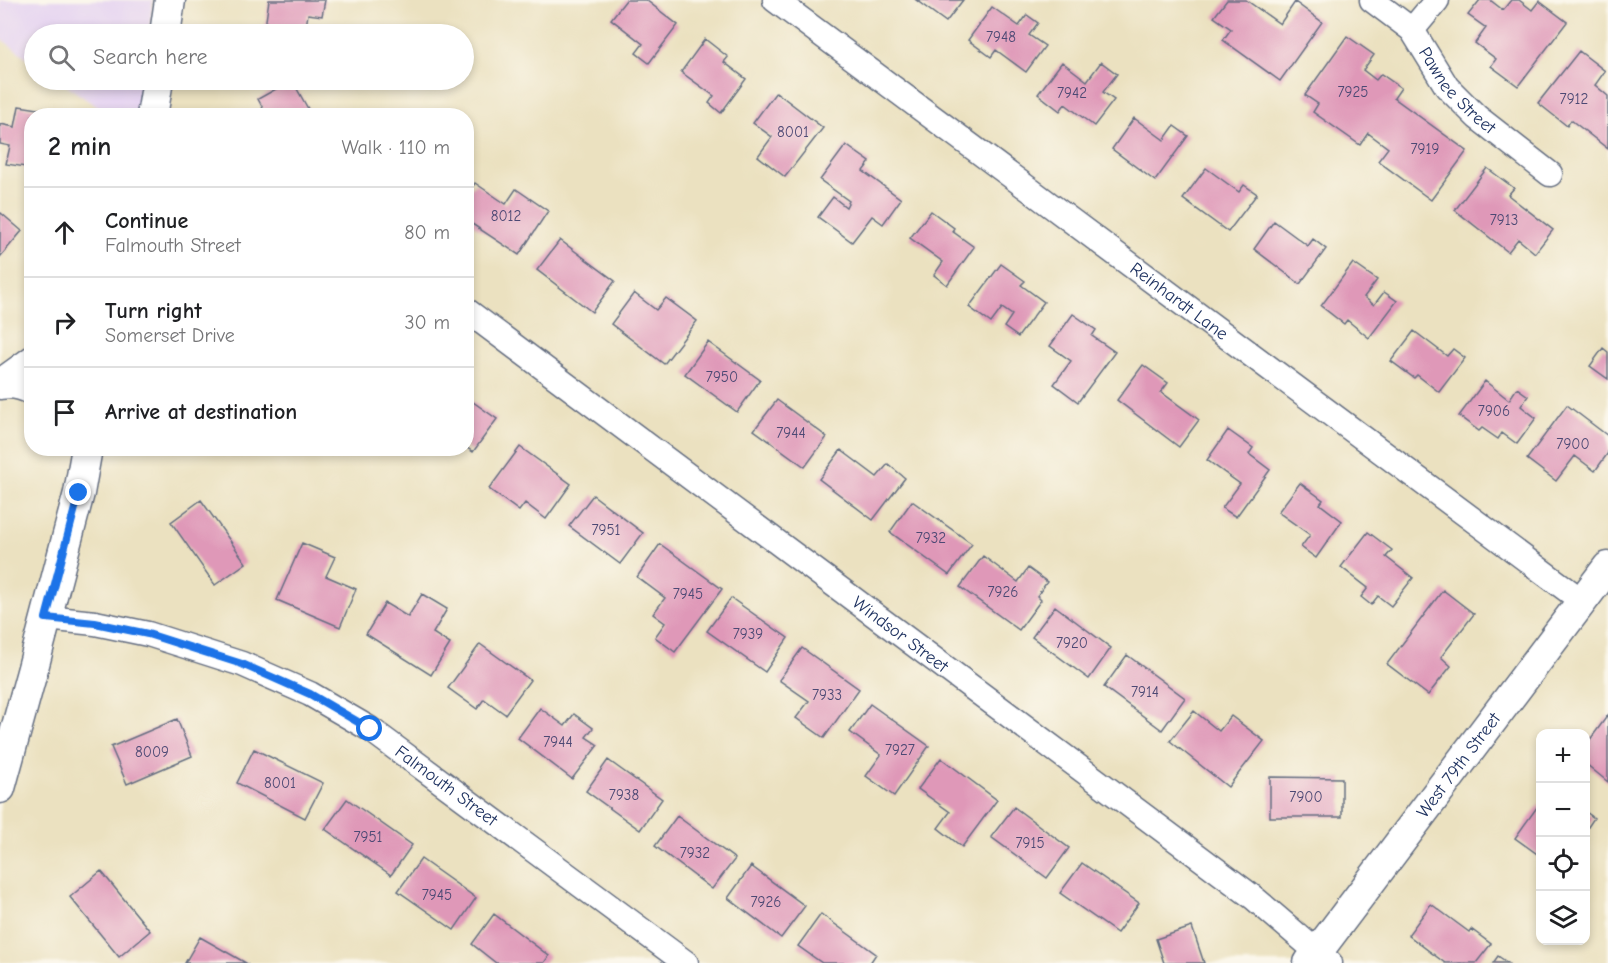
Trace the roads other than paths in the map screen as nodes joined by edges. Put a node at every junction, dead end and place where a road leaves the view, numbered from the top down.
1 (170, 0) edge
2 (775, 0) edge
3 (1372, 0) edge
4 (1437, 0) edge
5 (166, 24) edge
6 (1412, 30) junction
7 (156, 90) edge
8 (153, 108) edge
9 (1550, 174) dead end
10 (474, 316) edge
11 (24, 364) edge
12 (0, 381) edge
13 (0, 387) edge
14 (24, 390) edge
15 (86, 456) edge
16 (1608, 567) edge
17 (1582, 601) junction
18 (46, 618) junction
19 (0, 788) edge
20 (1319, 959) edge
21 (686, 963) edge

1 - 5 street
2 - 17 street, Reinhardt Lane
3 - 6 street, Pawnee Street
4 - 6 street
6 - 9 street, Pawnee Street
7 - 8 street
10 - 20 street, Windsor Street
11 - 12 street
13 - 14 street
15 - 18 street
16 - 17 street, West 79th Street
17 - 20 street, West 79th Street
18 - 19 street
18 - 21 street, Falmouth Street

